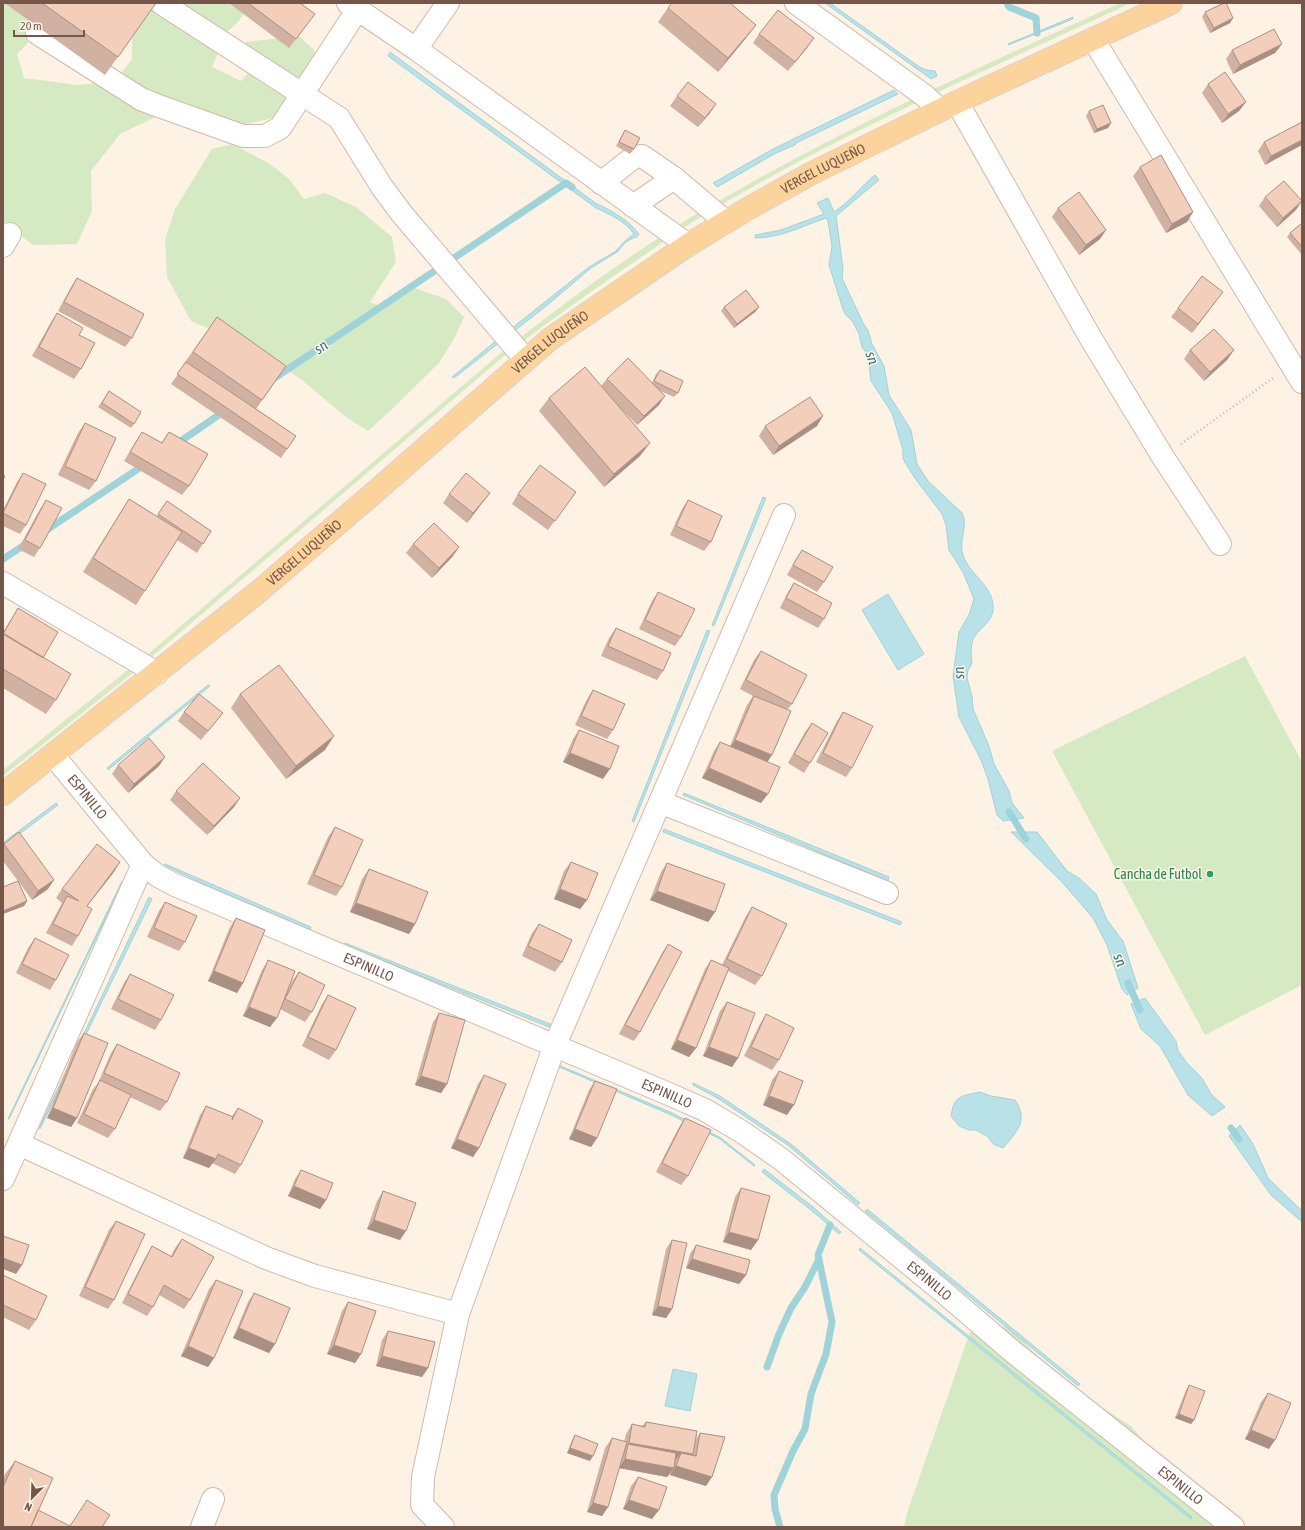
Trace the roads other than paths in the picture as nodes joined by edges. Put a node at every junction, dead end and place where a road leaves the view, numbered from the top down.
1 (161, 3) edge
2 (448, 3) edge
3 (796, 3) edge
4 (1171, 3) edge
5 (353, 6) edge
6 (37, 33) dead end
7 (1093, 39) junction
8 (416, 49) junction
9 (302, 95) junction
10 (948, 106) junction
11 (674, 178) junction
12 (601, 183) junction
13 (633, 206) junction
14 (726, 222) junction
15 (688, 245) junction
16 (526, 360) junction
17 (1296, 373) edge
18 (784, 516) dead end
19 (1220, 544) dead end
20 (3, 583) edge
21 (157, 673) junction
22 (53, 755) junction
23 (3, 794) edge
24 (660, 802) junction
25 (143, 864) junction
26 (887, 893) dead end
27 (555, 1045) junction
28 (19, 1144) junction
29 (3, 1179) edge
30 (458, 1314) junction
31 (213, 1499) dead end
32 (202, 1527) edge
33 (443, 1527) edge
34 (1233, 1527) edge

1 - 9 street
2 - 8 street
3 - 10 street
4 - 7 main road, VERGEL LUQUEÑO
5 - 8 street
5 - 9 street
6 - 9 street
7 - 10 main road, VERGEL LUQUEÑO
7 - 17 street
8 - 12 street
9 - 16 street
10 - 14 main road, VERGEL LUQUEÑO
10 - 19 street
11 - 12 street
11 - 13 street
11 - 14 street
12 - 13 street
13 - 15 street
14 - 15 main road, VERGEL LUQUEÑO
15 - 16 main road, VERGEL LUQUEÑO
16 - 21 main road, VERGEL LUQUEÑO
18 - 24 street
20 - 21 street
21 - 22 main road, VERGEL LUQUEÑO
22 - 23 main road, VERGEL LUQUEÑO
22 - 25 street, ESPINILLO
24 - 26 street
24 - 27 street
25 - 27 street, ESPINILLO
25 - 28 street
27 - 30 street
27 - 34 street, ESPINILLO
28 - 29 street
28 - 30 street
30 - 33 street
31 - 32 street

